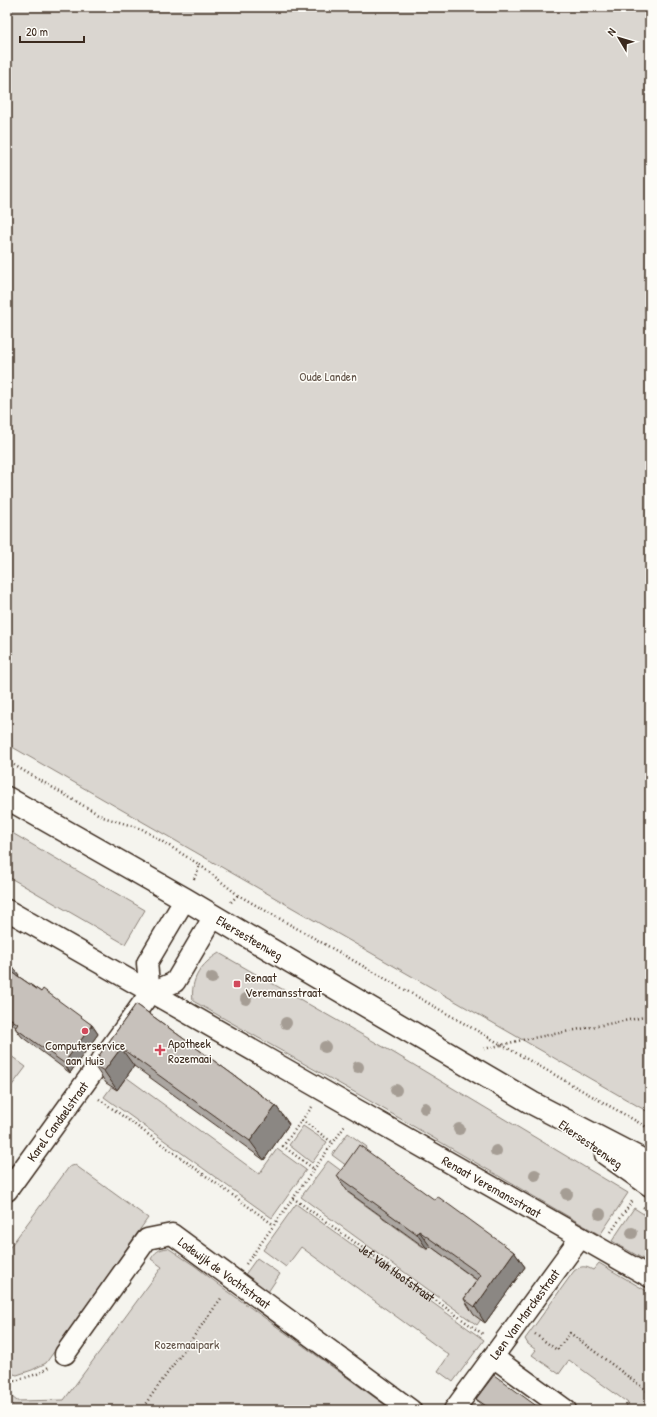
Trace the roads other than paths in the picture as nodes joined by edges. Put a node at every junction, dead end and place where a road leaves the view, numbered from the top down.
1 (7, 798) edge
2 (185, 899) junction
3 (7, 910) edge
4 (214, 916) junction
5 (150, 993) junction
6 (532, 1103) junction
7 (650, 1164) edge
8 (650, 1185) edge
9 (7, 1191) edge
10 (580, 1238) junction
11 (650, 1277) edge
12 (497, 1352) junction
13 (65, 1354) road end
14 (411, 1410) edge
15 (454, 1410) edge
16 (566, 1410) edge

1 - 2 main road, Ekersesteenweg
2 - 4 main road, Ekersesteenweg
2 - 5 street
3 - 5 street, Renaat Veremansstraat
4 - 5 street
4 - 6 main road, Ekersesteenweg
5 - 9 street, Karel Candaelstraat
5 - 10 street, Renaat Veremansstraat
6 - 7 main road, Ekersesteenweg
6 - 8 main road, Ekersesteenweg
10 - 11 street, Renaat Veremansstraat
10 - 12 street, Leen Van Marckestraat
12 - 15 street
12 - 16 street, Leen Van Marckestraat
13 - 14 street, Lodewijk de Vochtstraat

